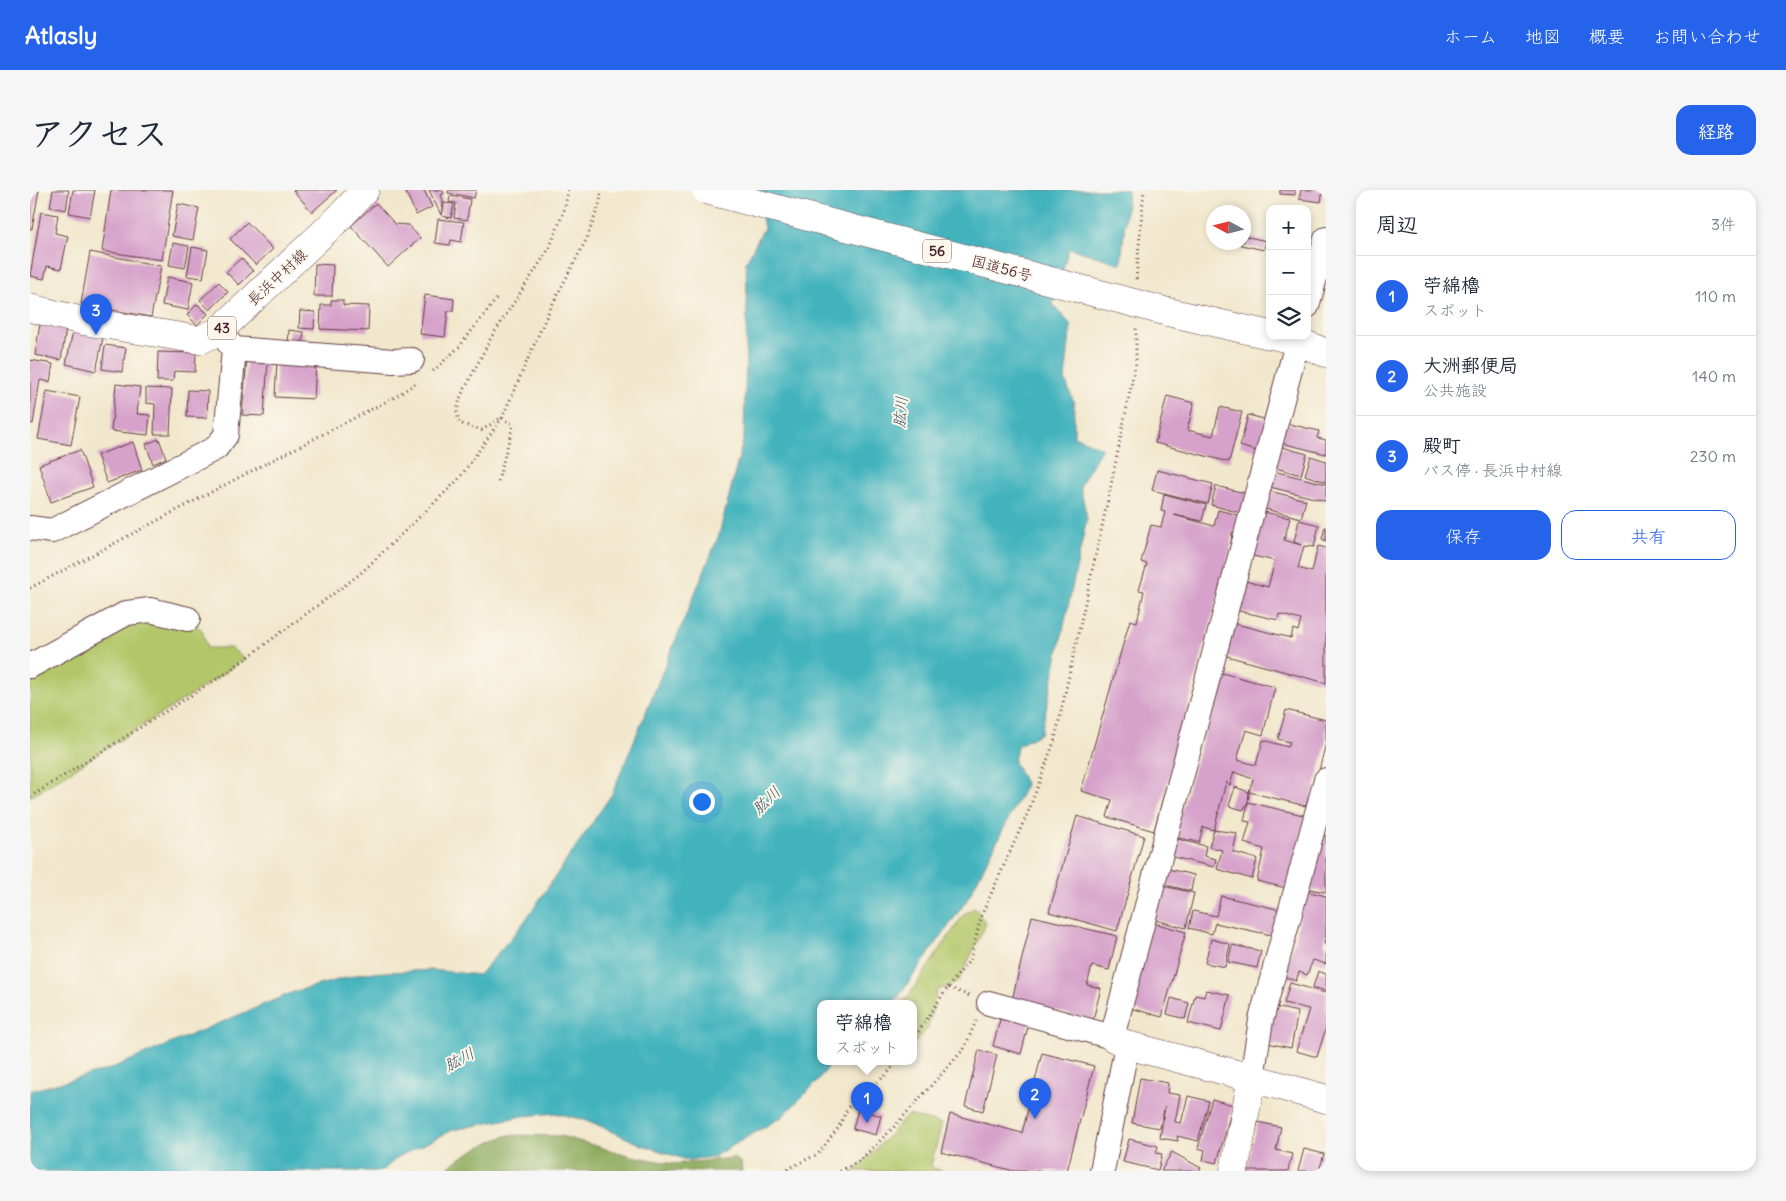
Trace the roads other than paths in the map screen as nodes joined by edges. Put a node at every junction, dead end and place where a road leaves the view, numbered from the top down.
1 (365, 190) edge
2 (706, 190) edge
3 (1326, 239) edge
4 (1310, 295) edge
5 (30, 308) edge
6 (1266, 334) edge
7 (227, 340) junction
8 (1291, 340) edge
9 (1296, 340) edge
10 (1326, 353) edge
11 (420, 372) road end
12 (41, 530) edge
13 (30, 542) edge
14 (188, 620) dead end
15 (30, 666) edge
16 (1326, 780) edge
17 (983, 1011) road end
18 (1119, 1041) junction
19 (1252, 1078) junction
20 (1326, 1099) edge
21 (1102, 1171) edge
22 (1234, 1171) edge

1 - 7 main road, 長浜中村線 / 43
2 - 6 main road, 国道56号 / 56, bridge
3 - 4 street
5 - 7 main road, 長浜中村線 / 43
7 - 11 street
7 - 12 street
8 - 18 street
9 - 10 main road
12 - 13 street
14 - 15 street
16 - 19 street
17 - 18 street
18 - 19 main road
18 - 21 street
19 - 20 main road
19 - 22 main road

